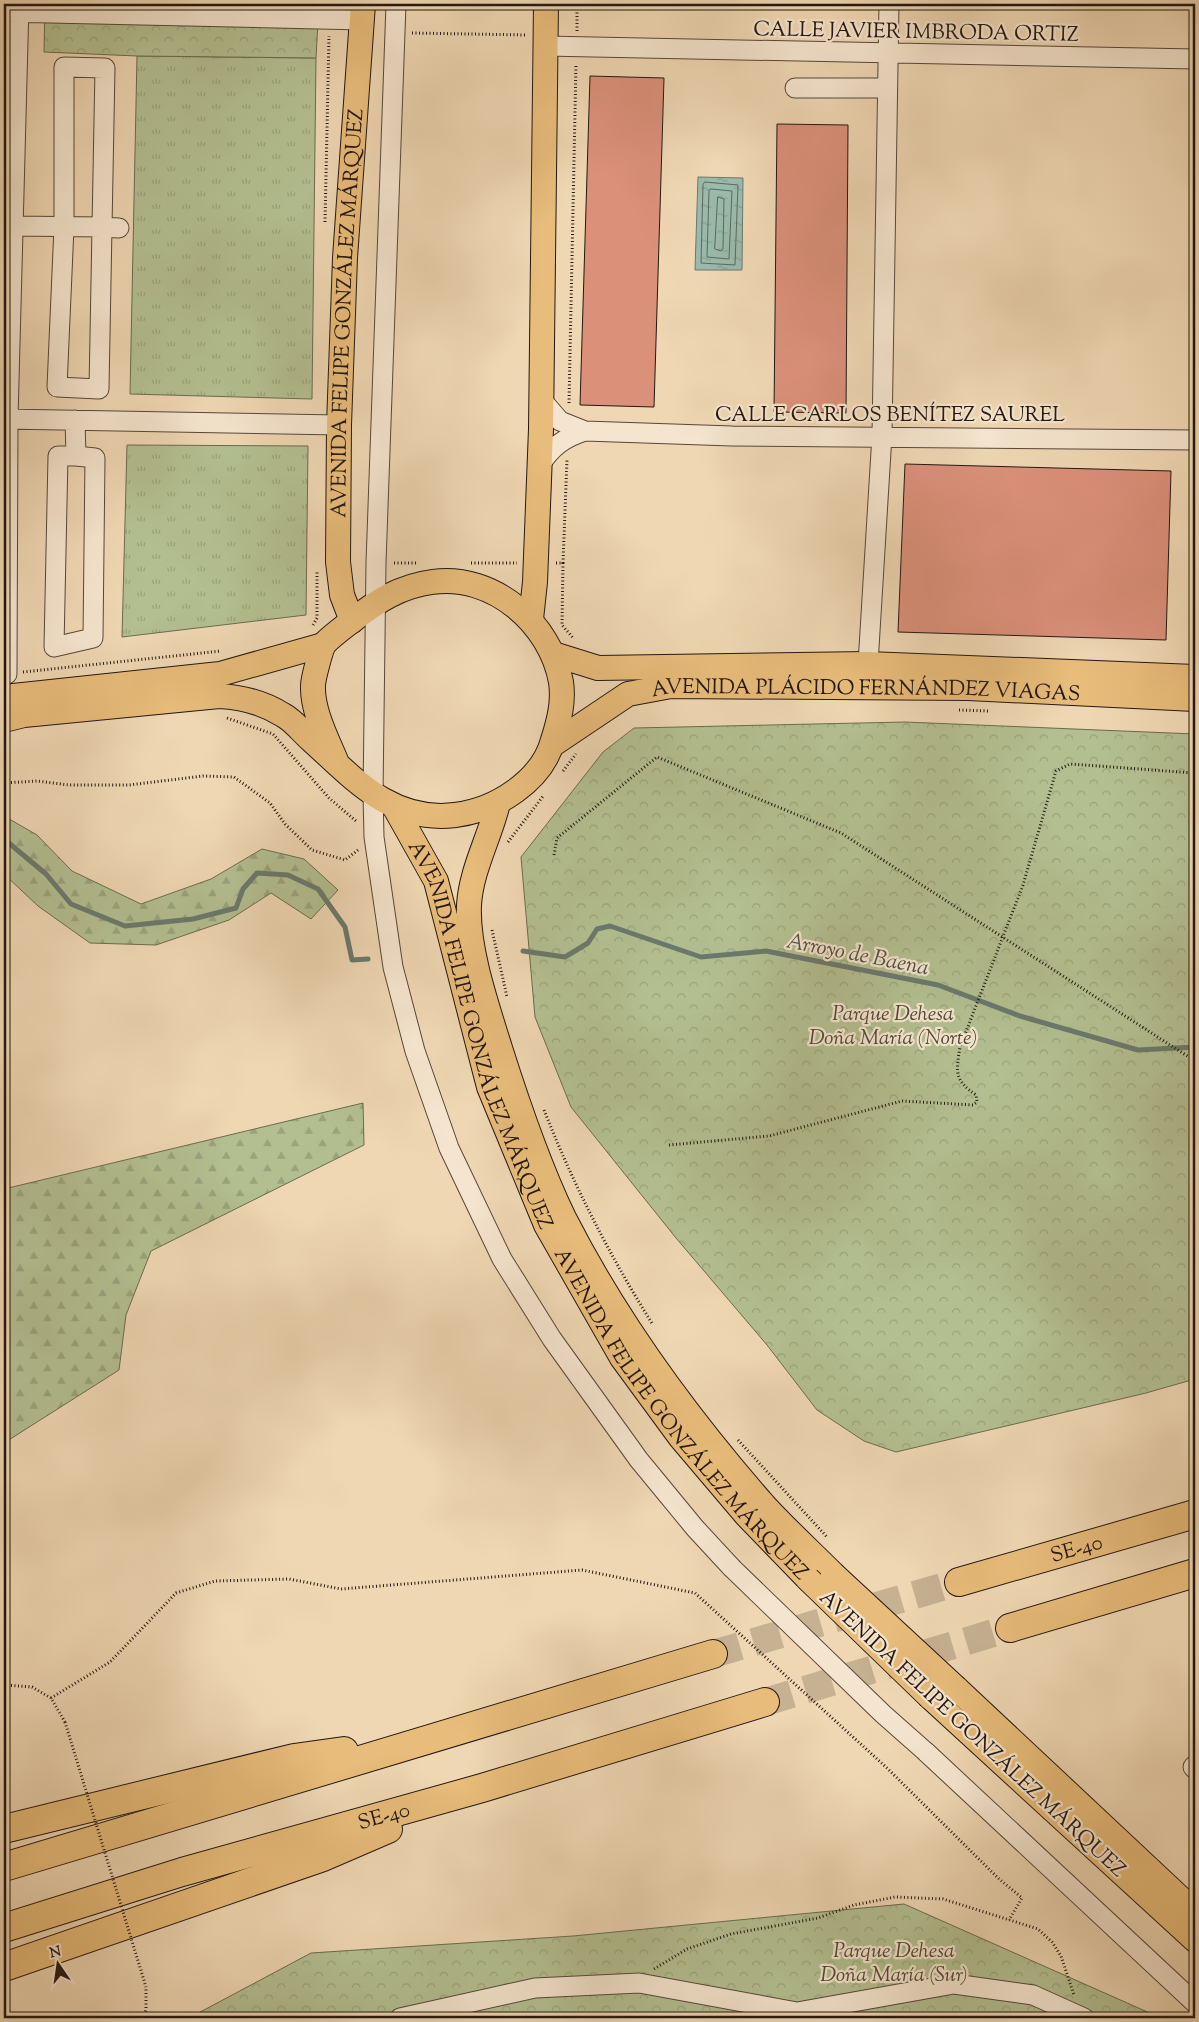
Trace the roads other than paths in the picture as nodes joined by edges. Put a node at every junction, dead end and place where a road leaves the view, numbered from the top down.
1 (396, 4) edge
2 (546, 4) edge
3 (889, 4) edge
4 (14, 9) edge
5 (363, 12) edge
6 (545, 46) junction
7 (888, 52) junction
8 (1195, 59) edge
9 (795, 88) dead end
10 (887, 88) junction
11 (14, 226) junction
12 (64, 227) junction
13 (110, 227) junction
14 (541, 399) junction
15 (6, 419) edge
16 (75, 420) junction
17 (339, 425) junction
18 (574, 431) junction
19 (882, 436) junction
20 (1195, 440) edge
21 (76, 456) junction
22 (539, 466) junction
23 (376, 602) junction
24 (531, 619) junction
25 (352, 621) junction
26 (316, 638) junction
27 (553, 654) junction
28 (868, 664) junction
29 (7, 674) road end
30 (1195, 677) edge
31 (4, 697) edge
32 (1195, 699) edge
33 (4, 720) edge
34 (552, 745) junction
35 (337, 763) junction
36 (373, 795) junction
37 (498, 803) junction
38 (395, 808) junction
39 (1195, 1514) edge
40 (1195, 1573) edge
41 (960, 1582) tunnel mouth
42 (1010, 1628) tunnel mouth
43 (713, 1654) tunnel mouth
44 (765, 1702) tunnel mouth
45 (442, 1737) junction
46 (1195, 1765) edge
47 (1195, 1769) edge
48 (482, 1788) junction
49 (4, 1829) edge
50 (4, 1867) edge
51 (1195, 1912) edge
52 (4, 1928) edge
53 (1195, 1940) edge
54 (4, 1967) edge
55 (1195, 2003) edge
56 (400, 2018) edge
57 (1083, 2018) edge

1 - 23 street
2 - 6 main road
3 - 7 street
4 - 5 street
4 - 11 street
5 - 17 main road, AVENIDA FELIPE GONZÁLEZ MÁRQUEZ
6 - 7 street, CALLE JAVIER IMBRODA ORTIZ
6 - 14 main road
7 - 8 street, CALLE JAVIER IMBRODA ORTIZ
7 - 10 street
9 - 10 street
10 - 19 street
11 - 12 street
11 - 15 street
12 - 13 street
12 - 13 street
12 - 13 street
14 - 18 street
14 - 22 main road
15 - 16 street
15 - 29 street
16 - 17 street
16 - 21 street
17 - 25 main road, AVENIDA FELIPE GONZÁLEZ MÁRQUEZ
18 - 19 street, CALLE CARLOS BENÍTEZ SAUREL
18 - 22 street
19 - 20 street, CALLE CARLOS BENÍTEZ SAUREL
19 - 28 street
21 - 21 street
22 - 24 main road
23 - 24 main road
23 - 25 main road
23 - 36 street
24 - 27 main road
25 - 26 main road
26 - 31 main road
26 - 35 main road
27 - 28 main road, AVENIDA PLÁCIDO FERNÁNDEZ VIAGAS
27 - 34 main road
28 - 30 main road, AVENIDA PLÁCIDO FERNÁNDEZ VIAGAS
32 - 34 main road, AVENIDA PLÁCIDO FERNÁNDEZ VIAGAS
33 - 35 main road
34 - 37 main road
35 - 36 main road
36 - 38 main road
36 - 55 street, bridge
37 - 38 main road
37 - 51 main road, AVENIDA FELIPE GONZÁLEZ MÁRQUEZ, bridge
38 - 53 main road, AVENIDA FELIPE GONZÁLEZ MÁRQUEZ, bridge
39 - 41 highway, SE-40 / SE-40
40 - 42 highway
43 - 45 highway
44 - 48 highway, SE-40 / SE-40
45 - 49 highway
45 - 50 highway
46 - 47 street
48 - 52 highway, SE-40 / SE-40
48 - 54 highway
56 - 57 street

